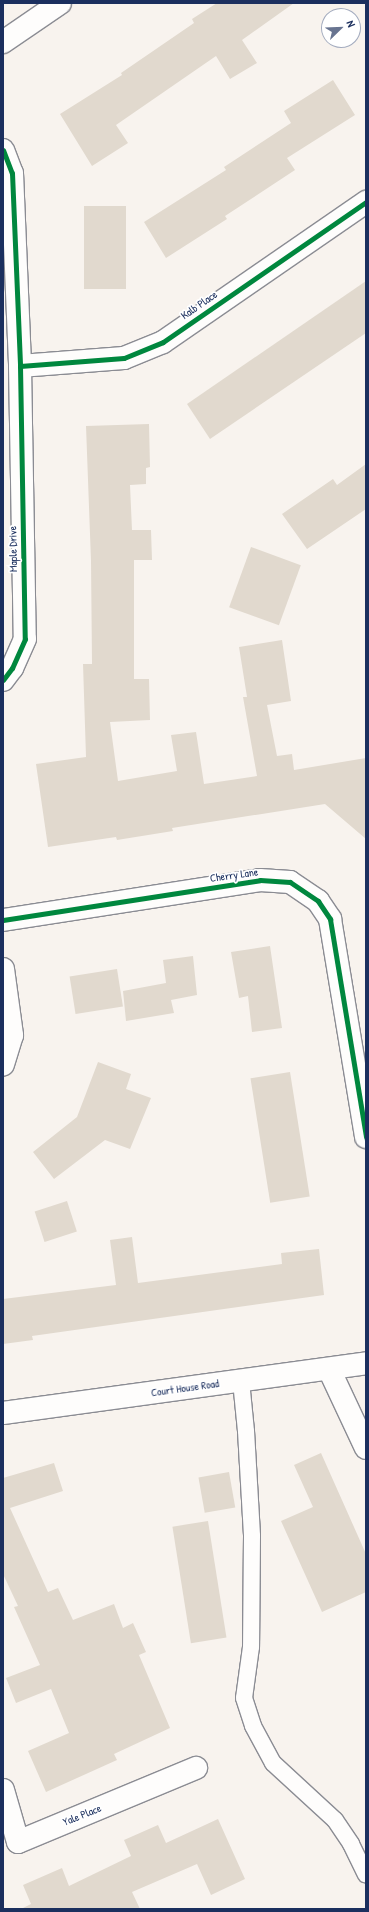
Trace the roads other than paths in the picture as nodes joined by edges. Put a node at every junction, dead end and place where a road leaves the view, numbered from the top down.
1 (60, 3) edge
2 (3, 42) edge
3 (3, 150) edge
4 (366, 202) edge
5 (20, 366) junction
6 (3, 680) edge
7 (3, 920) edge
8 (3, 969) edge
9 (3, 1066) edge
10 (366, 1136) edge
11 (366, 1363) edge
12 (329, 1369) junction
13 (241, 1381) junction
14 (3, 1413) edge
15 (366, 1448) edge
16 (196, 1768) dead end
17 (3, 1790) edge
18 (366, 1875) edge

1 - 2 street
3 - 5 street, Maple Drive
4 - 5 street, Kalb Place
5 - 6 street, Maple Drive
7 - 10 street, Cherry Lane
8 - 9 street
11 - 12 street, Court House Road
12 - 13 street, Court House Road
12 - 15 street
13 - 14 street, Court House Road
13 - 18 lane
16 - 17 street, Yale Place

